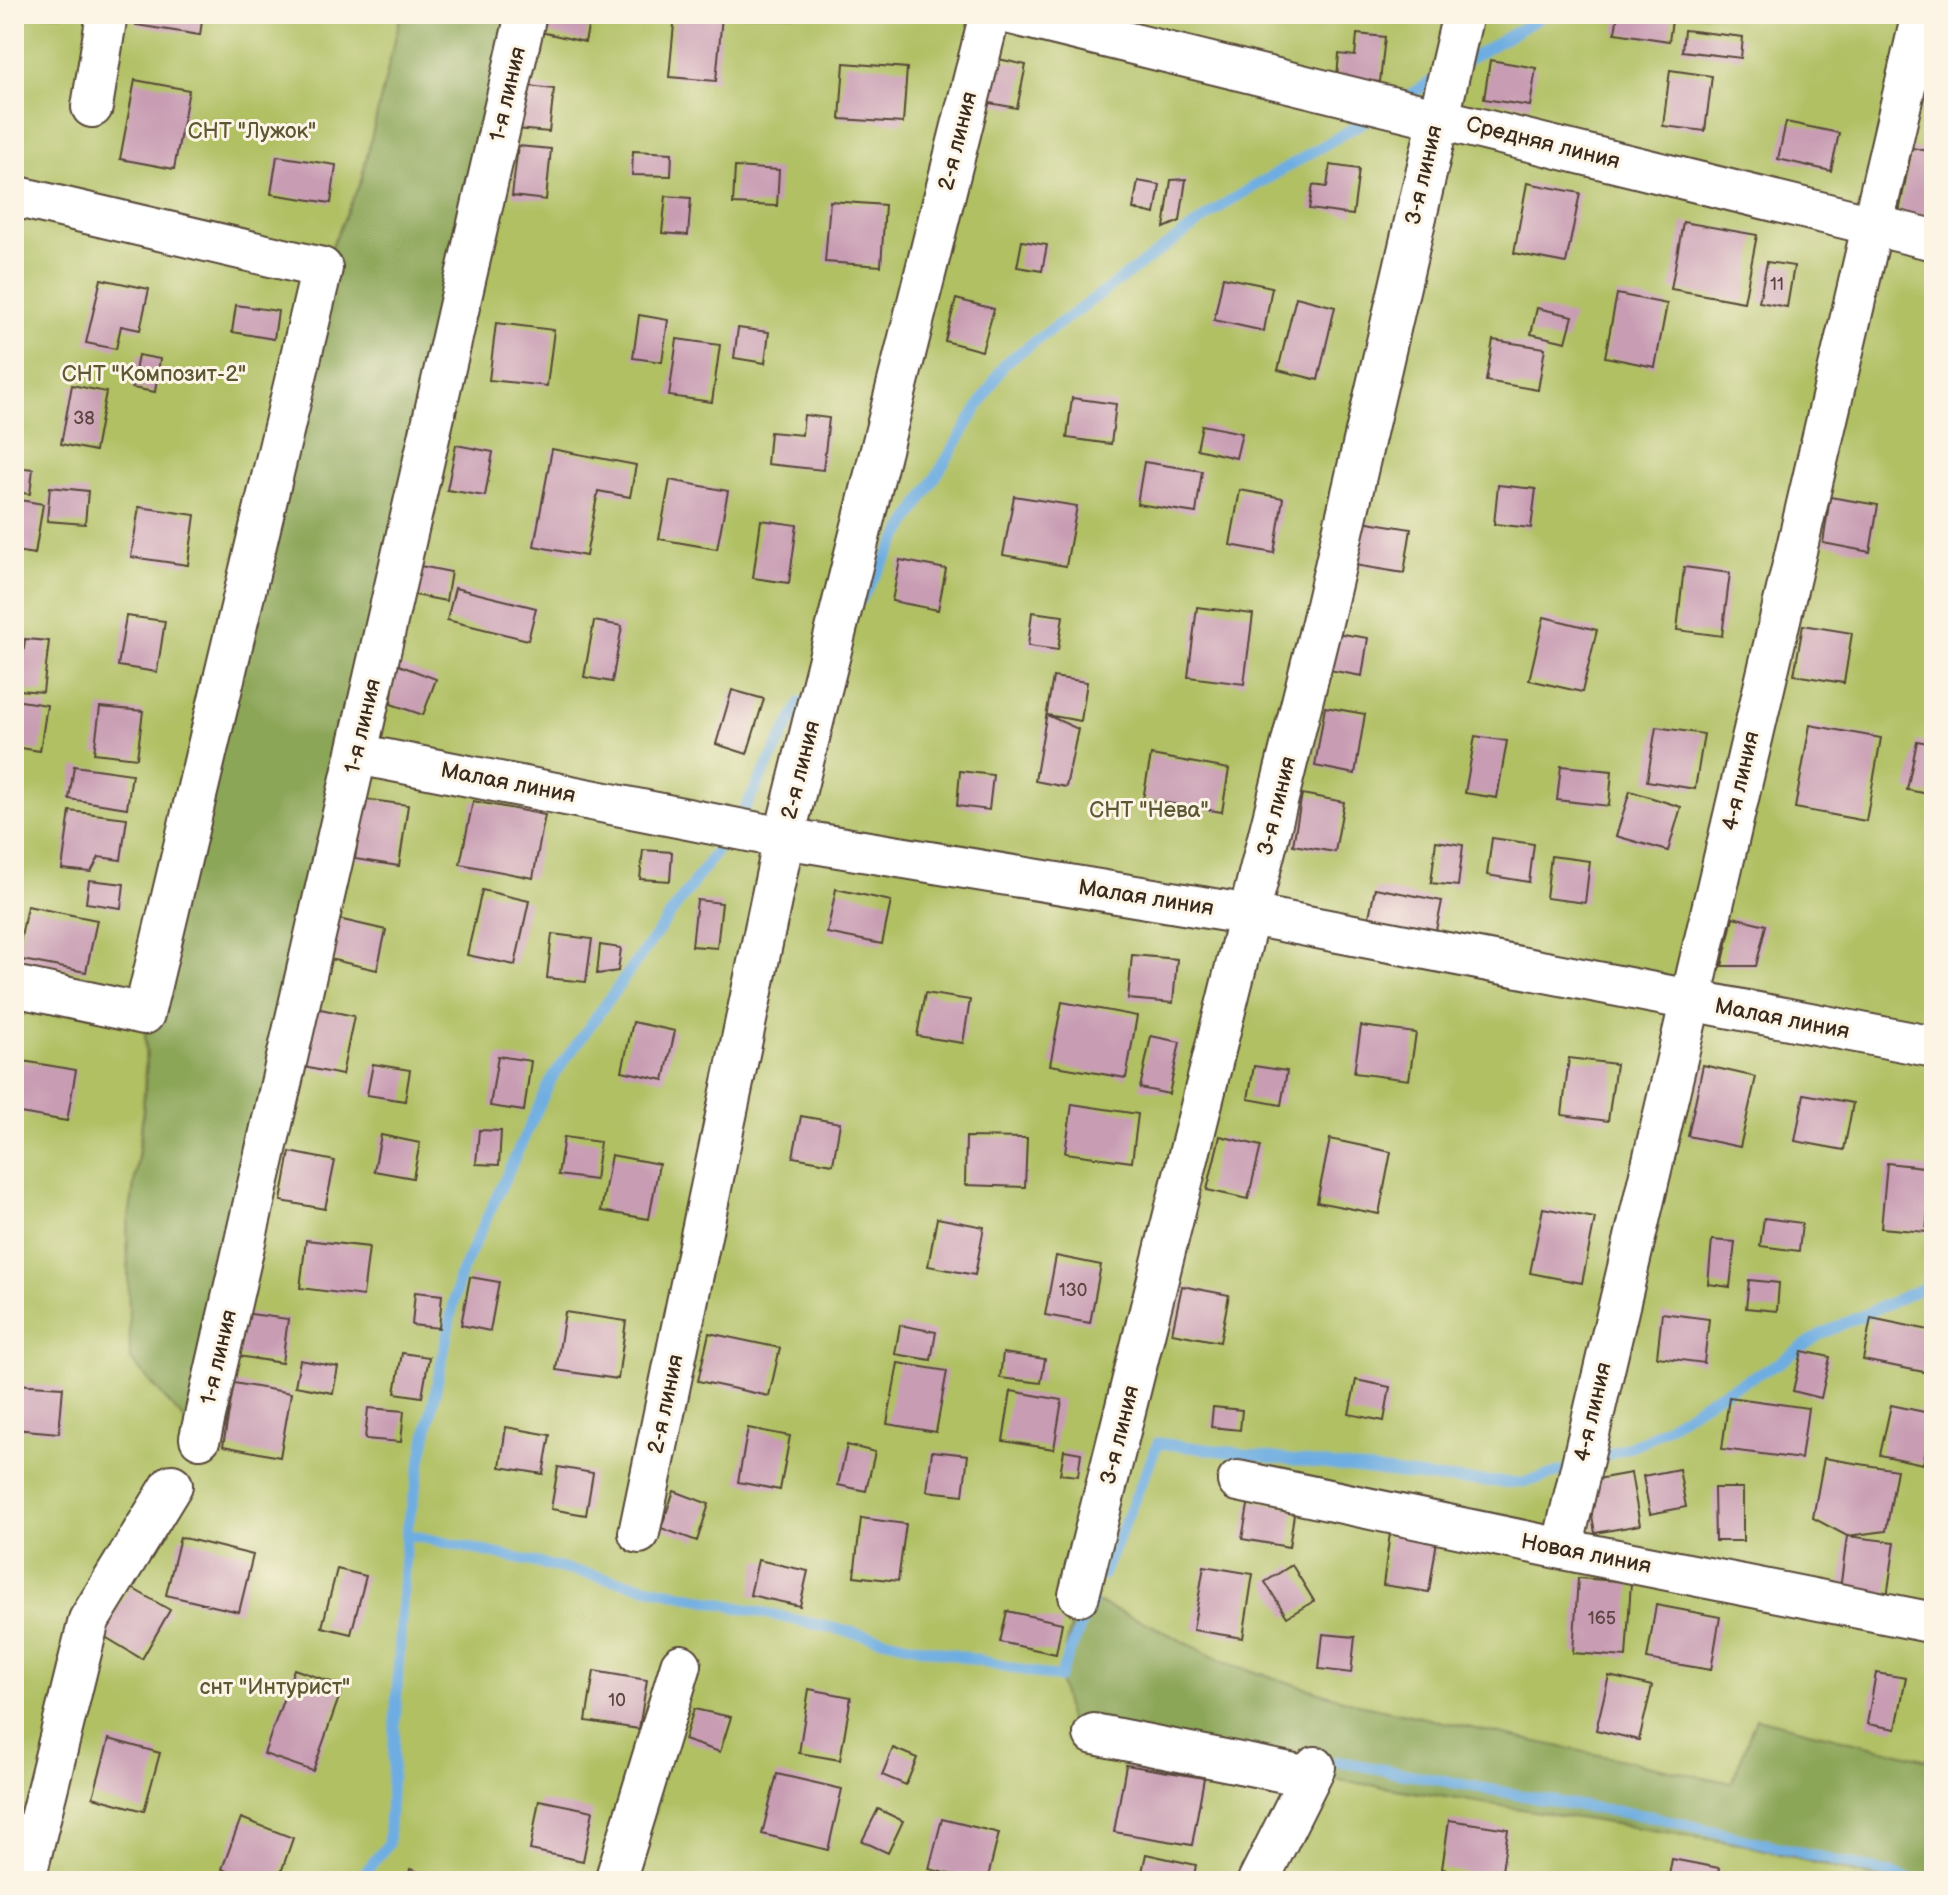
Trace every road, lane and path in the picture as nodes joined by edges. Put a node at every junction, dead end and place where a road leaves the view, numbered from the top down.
1 (107, 14) edge
2 (526, 14) edge
3 (990, 14) edge
4 (1011, 14) edge
5 (1463, 14) edge
6 (1922, 14) edge
7 (92, 107) dead end
8 (1438, 117) junction
9 (14, 196) edge
10 (1874, 227) junction
11 (1934, 240) edge
12 (357, 754) junction
13 (771, 835) junction
14 (1250, 915) junction
15 (14, 986) edge
16 (1689, 1001) junction
17 (1934, 1047) edge
18 (200, 1438) dead end
19 (1238, 1481) dead end
20 (172, 1485) dead end
21 (639, 1533) dead end
22 (1562, 1549) junction
23 (1079, 1595) dead end
24 (1934, 1623) edge
25 (681, 1665) dead end
26 (1094, 1734) dead end
27 (23, 1879) edge
28 (615, 1881) edge
29 (1258, 1881) edge

1 - 7 street
2 - 12 street, 1-я линия
3 - 13 street, 2-я линия
4 - 8 street, Средняя линия
5 - 8 street, 3-я линия
6 - 10 street, 4-я линия
8 - 10 street, Средняя линия
8 - 14 street, 3-я линия
9 - 15 street
10 - 11 street, Средняя линия
10 - 16 street, 4-я линия
12 - 13 street, Малая линия
12 - 18 street, 1-я линия
13 - 14 street, Малая линия
13 - 21 street, 2-я линия
14 - 16 street, Малая линия
14 - 23 street, 3-я линия
16 - 17 street, Малая линия
16 - 22 street, 4-я линия
19 - 22 street, Новая линия
20 - 27 street
22 - 24 street, Новая линия
25 - 28 street
26 - 29 street

